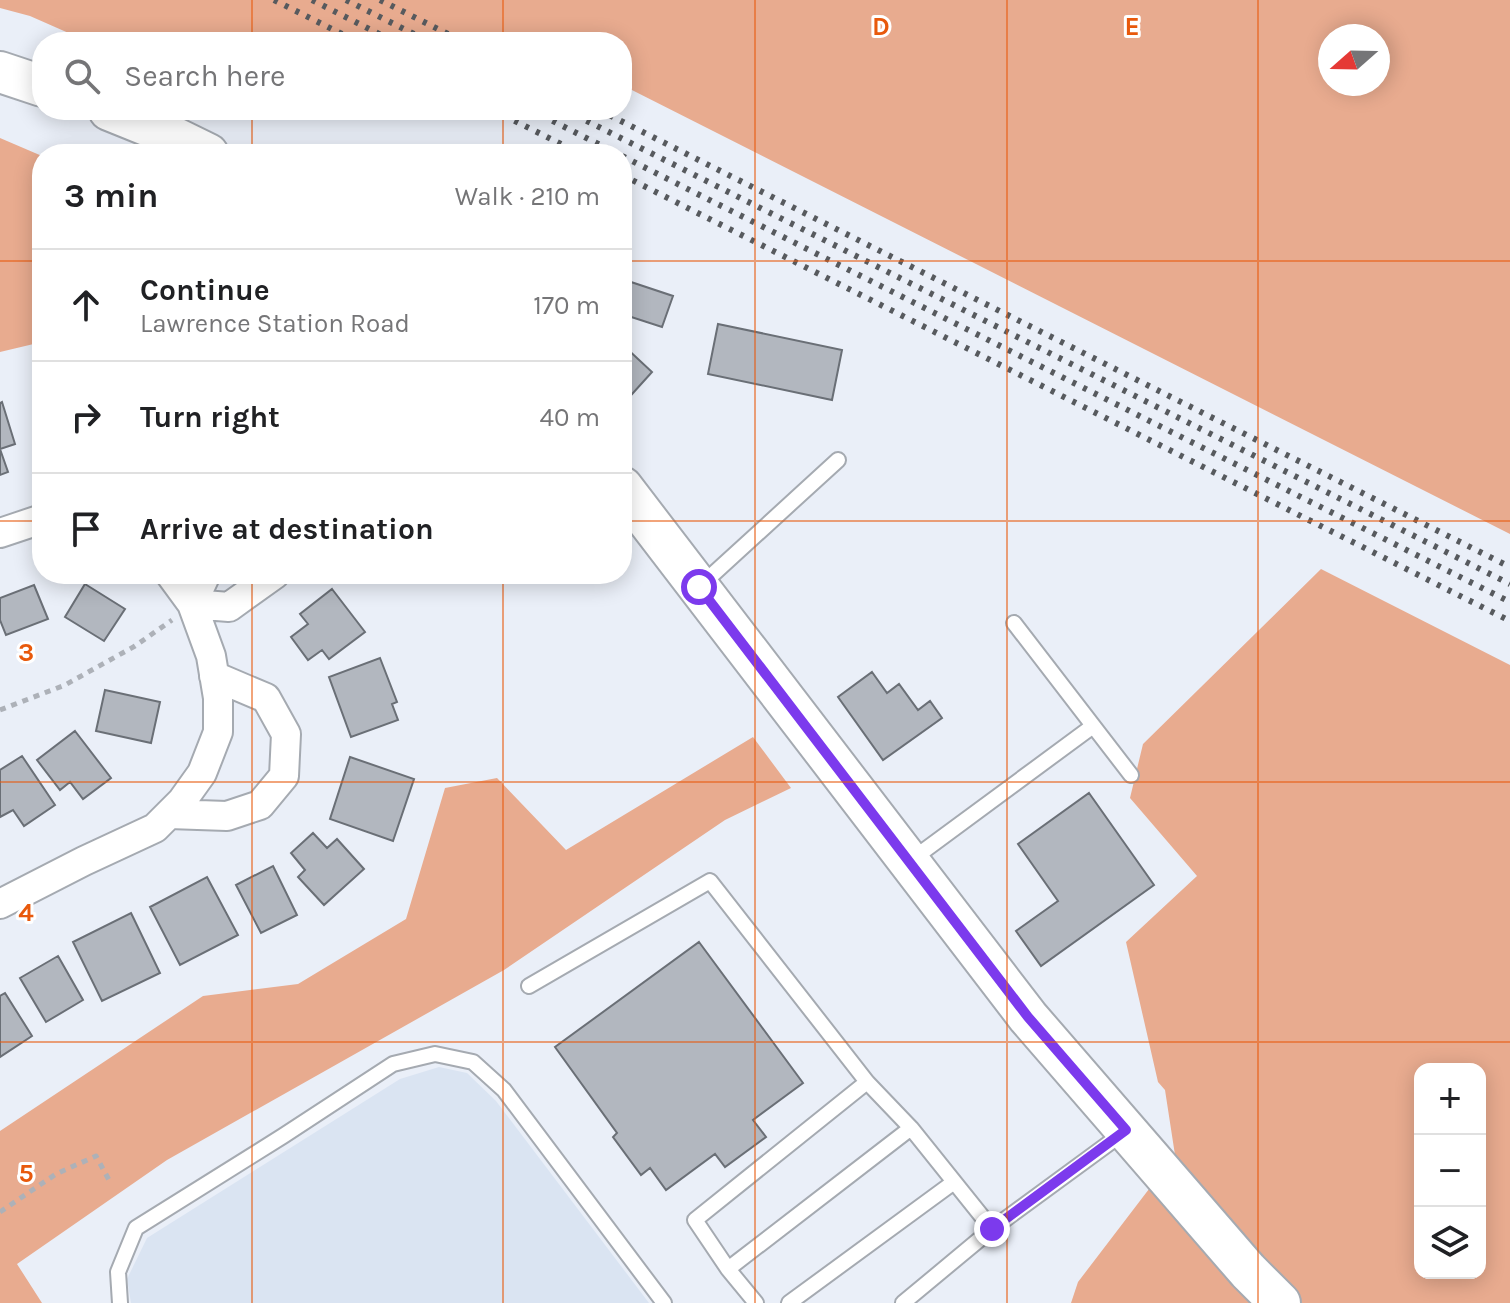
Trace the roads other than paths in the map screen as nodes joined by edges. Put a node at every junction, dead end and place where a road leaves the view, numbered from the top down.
1 (0, 72) edge
2 (32, 83) edge
3 (134, 120) edge
4 (188, 144) edge
5 (838, 460) dead end
6 (632, 500) edge
7 (32, 522) edge
8 (0, 533) edge
9 (177, 584) edge
10 (201, 584) edge
11 (261, 584) edge
12 (699, 587) junction
13 (192, 604) junction
14 (1014, 623) dead end
15 (214, 676) junction
16 (1093, 726) junction
17 (1131, 775) dead end
18 (169, 814) junction
19 (909, 862) junction
20 (0, 904) edge
21 (529, 986) dead end
22 (867, 1082) junction
23 (911, 1128) junction
24 (1126, 1130) junction
25 (954, 1182) junction
26 (992, 1229) junction
27 (728, 1269) junction
28 (120, 1303) edge
29 (664, 1303) edge
30 (756, 1303) edge
31 (789, 1303) edge
32 (903, 1303) edge
33 (1280, 1303) edge

1 - 2 main road
3 - 4 main road
5 - 12 lane
6 - 12 main road
7 - 8 street
9 - 13 street
10 - 13 street
11 - 13 street
12 - 19 main road
13 - 15 street
14 - 16 lane
15 - 18 street
15 - 18 street
16 - 17 lane
16 - 19 lane
18 - 20 street
19 - 24 main road
21 - 22 lane
22 - 23 lane
22 - 27 lane
23 - 25 lane
23 - 27 lane
24 - 26 lane
24 - 33 main road
25 - 26 lane
25 - 31 lane
26 - 32 lane
27 - 30 lane
28 - 29 lane

